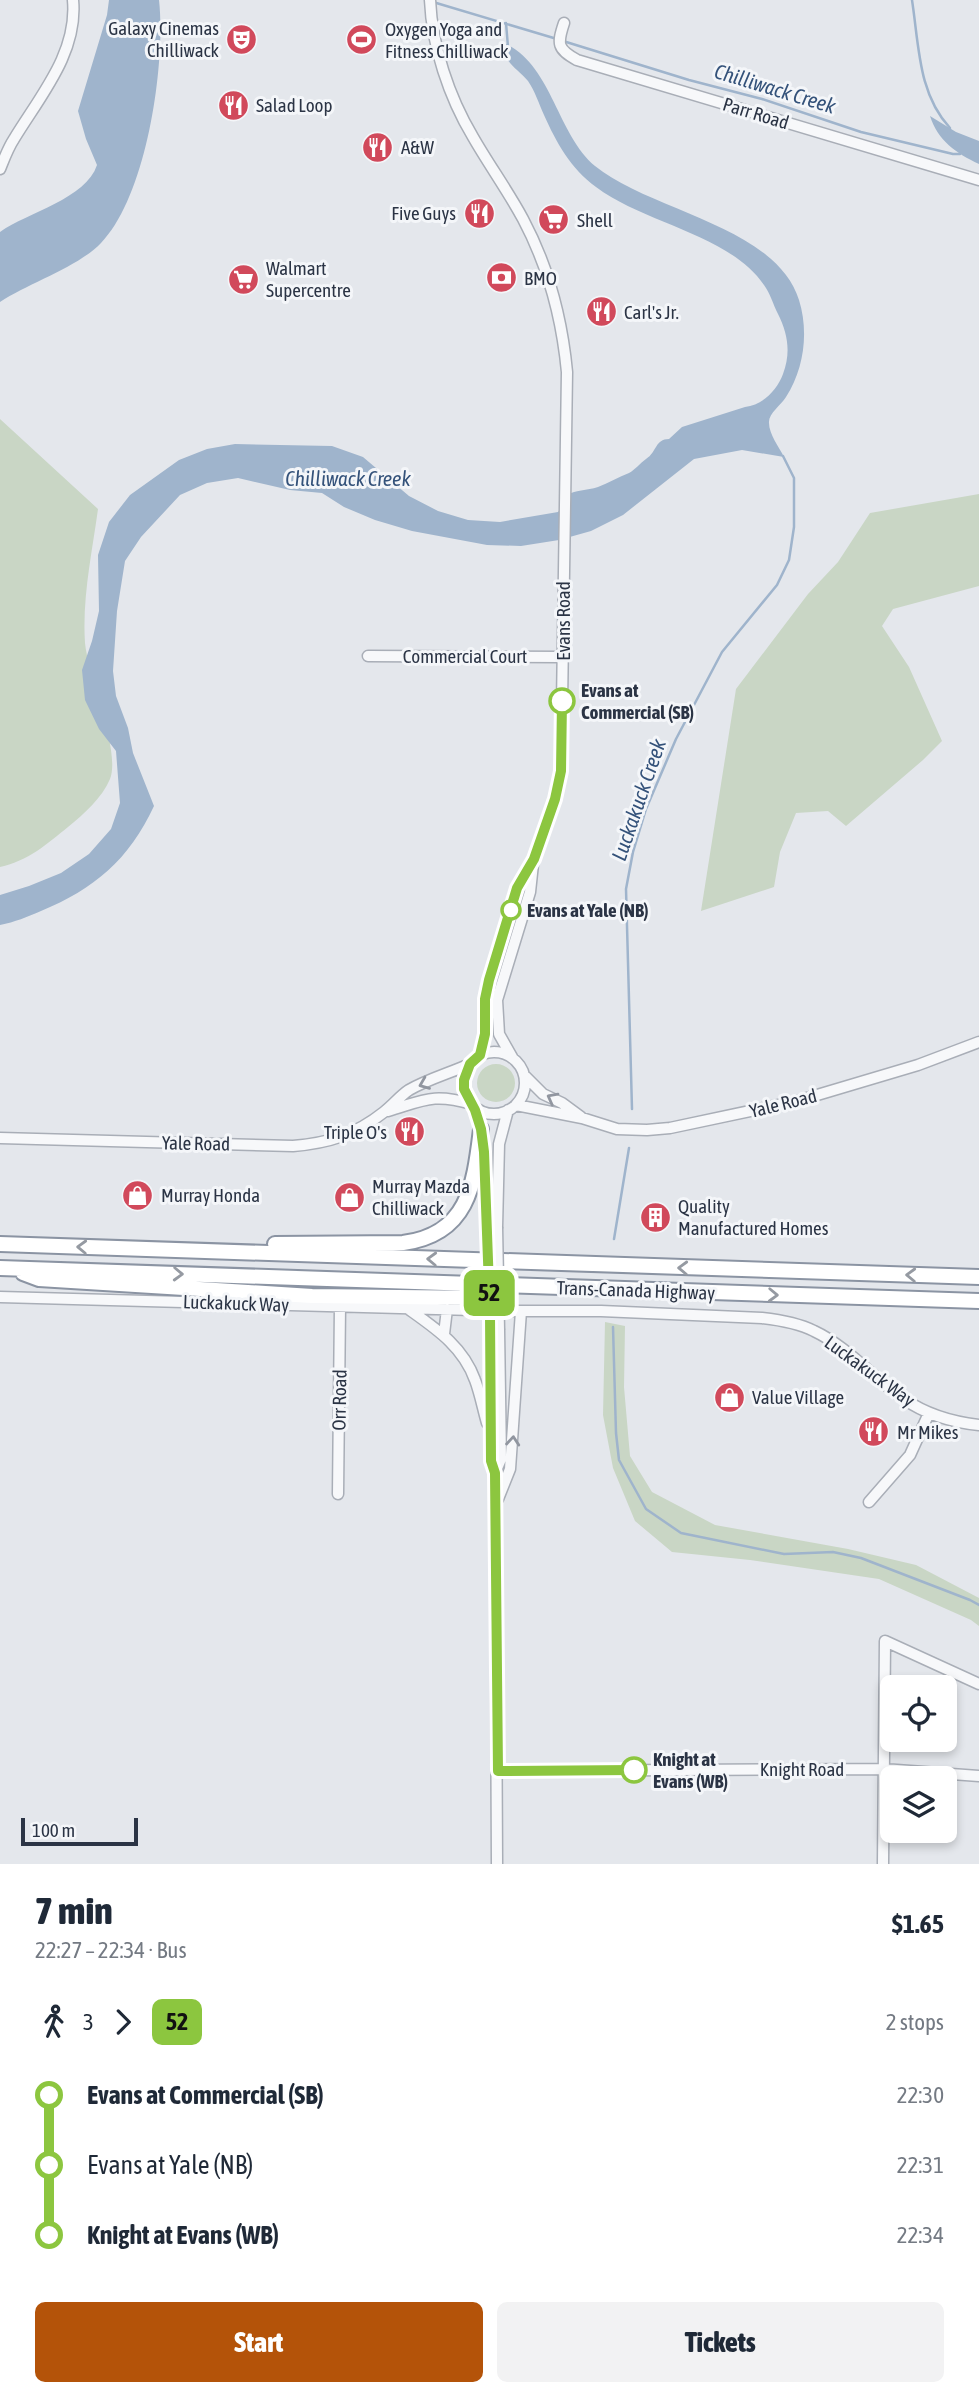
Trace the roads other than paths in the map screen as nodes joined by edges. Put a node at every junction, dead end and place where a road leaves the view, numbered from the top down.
1 (73, 0) edge
2 (430, 0) edge
3 (564, 23) dead end
4 (0, 169) edge
5 (979, 180) edge
6 (368, 656) dead end
7 (562, 657) junction
8 (534, 859) junction
9 (979, 1042) edge
10 (480, 1055) junction
11 (512, 1057) junction
12 (470, 1064) junction
13 (524, 1075) junction
14 (472, 1104) junction
15 (512, 1108) junction
16 (384, 1112) junction
17 (582, 1118) junction
18 (481, 1129) junction
19 (0, 1138) edge
20 (492, 1227) junction
21 (0, 1244) edge
22 (111, 1248) junction
23 (6, 1268) edge
24 (979, 1277) edge
25 (0, 1297) edge
26 (494, 1297) junction
27 (979, 1301) edge
28 (473, 1304) junction
29 (340, 1306) junction
30 (407, 1308) junction
31 (447, 1309) junction
32 (508, 1311) dead end
33 (521, 1311) junction
34 (490, 1314) junction
35 (494, 1330) junction
36 (444, 1334) junction
37 (929, 1413) junction
38 (979, 1425) edge
39 (491, 1433) junction
40 (495, 1473) junction
41 (338, 1494) dead end
42 (869, 1502) dead end
43 (495, 1506) junction
44 (979, 1684) edge
45 (883, 1766) edge
46 (880, 1769) edge
47 (498, 1771) junction
48 (957, 1774) edge
49 (979, 1776) edge
50 (883, 1843) edge
51 (497, 1864) edge
52 (883, 1864) edge

1 - 4 street
2 - 7 street, Evans Road
3 - 5 street, Parr Road
6 - 7 street, Commercial Court
7 - 8 street, Evans Road
8 - 10 street, Evans Road
8 - 11 street, Evans Road
9 - 17 street, Yale Road
10 - 11 street
10 - 12 street
11 - 13 street
12 - 14 street
12 -> 16 street, Yale Road
13 - 15 street
17 -> 13 street, Yale Road
14 - 15 street
14 - 16 street, Yale Road
14 - 18 street
15 - 17 street, Yale Road
15 - 20 street
16 - 19 street, Yale Road
18 - 20 street
18 - 22 highway
20 - 26 street, bridge
22 -> 21 highway, Trans-Canada Highway
24 -> 22 highway, Trans-Canada Highway
23 -> 27 highway, Trans-Canada Highway
23 - 28 highway
25 - 29 street, Luckakuck Way
26 - 28 highway, bridge
26 - 34 street, bridge
26 - 35 street, bridge
28 - 31 street, Luckakuck Way
28 - 34 highway, bridge
29 - 30 street, Luckakuck Way
29 - 41 street, Orr Road
30 - 31 street, Luckakuck Way
30 - 36 street
31 - 36 street
32 - 33 street, Luckakuck Way
33 - 37 street, Luckakuck Way
43 -> 33 street
34 - 35 street
35 - 39 street
35 - 40 street
36 - 39 street
37 - 38 street, Luckakuck Way
37 - 42 street
39 - 40 street
40 - 43 street
43 - 47 street
44 - 45 street
46 - 47 street, Knight Road
47 - 51 street
48 - 49 street, Knight Road
50 - 52 street

